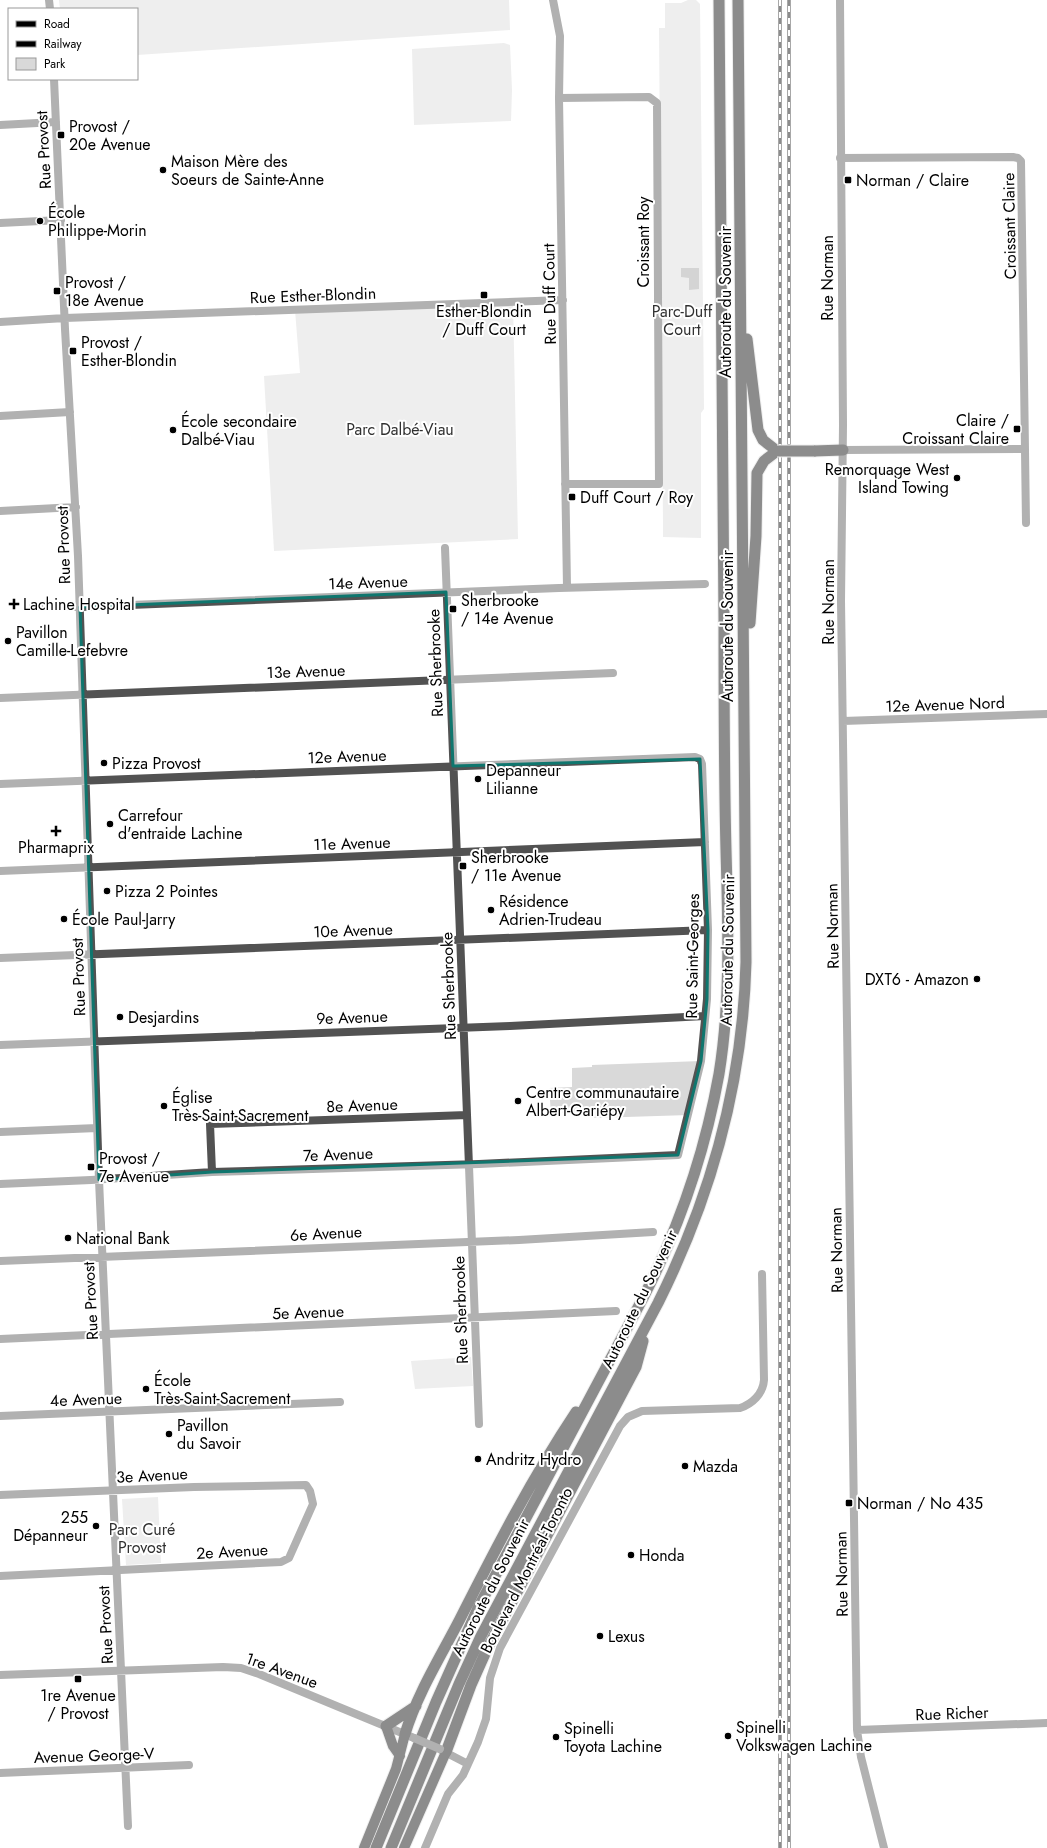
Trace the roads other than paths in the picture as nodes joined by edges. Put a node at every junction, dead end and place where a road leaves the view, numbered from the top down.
1 (553, 0) edge
2 (719, 0) edge
3 (738, 0) edge
4 (840, 0) edge
5 (54, 80) edge
6 (559, 98) junction
7 (56, 122) junction
8 (0, 125) edge
9 (840, 158) junction
10 (61, 220) junction
11 (0, 222) edge
12 (741, 290) junction
13 (563, 300) junction
14 (65, 318) junction
15 (0, 322) edge
16 (70, 412) junction
17 (0, 416) edge
18 (1025, 449) junction
19 (843, 450) junction
20 (774, 451) junction
21 (565, 484) junction
22 (76, 507) junction
23 (0, 511) edge
24 (1026, 523) dead end
25 (445, 548) dead end
26 (705, 584) dead end
27 (567, 588) junction
28 (446, 592) junction
29 (80, 607) junction
30 (33, 608) dead end
31 (613, 673) dead end
32 (450, 679) junction
33 (82, 694) junction
34 (0, 698) edge
35 (744, 703) junction
36 (1047, 714) edge
37 (843, 722) junction
38 (695, 757) joint
39 (453, 766) junction
40 (85, 781) junction
41 (0, 784) edge
42 (705, 842) junction
43 (457, 853) junction
44 (88, 867) junction
45 (0, 871) edge
46 (708, 930) junction
47 (461, 940) junction
48 (91, 953) junction
49 (0, 958) edge
50 (705, 1016) junction
51 (464, 1027) junction
52 (94, 1042) junction
53 (0, 1045) edge
54 (467, 1115) junction
55 (97, 1128) junction
56 (0, 1132) edge
57 (678, 1156) joint
58 (468, 1164) junction
59 (212, 1172) junction
60 (99, 1180) junction
61 (0, 1184) edge
62 (653, 1232) dead end
63 (472, 1241) junction
64 (102, 1257) junction
65 (0, 1261) edge
66 (762, 1274) dead end
67 (616, 1311) dead end
68 (474, 1319) junction
69 (649, 1321) junction
70 (106, 1335) junction
71 (0, 1339) edge
72 (611, 1358) junction
73 (340, 1402) dead end
74 (109, 1413) junction
75 (0, 1416) edge
76 (479, 1424) dead end
77 (306, 1485) joint
78 (113, 1491) junction
79 (0, 1495) edge
80 (116, 1571) junction
81 (0, 1576) edge
82 (121, 1670) junction
83 (0, 1675) edge
84 (416, 1706) junction
85 (1047, 1723) edge
86 (386, 1726) junction
87 (857, 1730) junction
88 (410, 1736) junction
89 (443, 1751) junction
90 (400, 1756) junction
91 (468, 1764) junction
92 (189, 1766) dead end
93 (125, 1768) junction
94 (0, 1773) edge
95 (128, 1826) dead end
96 (364, 1848) edge
97 (376, 1848) edge
98 (391, 1848) edge
99 (404, 1848) edge
100 (425, 1848) edge
101 (884, 1848) edge

1 - 6 street, Rue Duff Court
2 - 72 highway, Autoroute du Souvenir
3 - 12 highway, Autoroute du Souvenir
4 - 9 street, Rue Norman
5 - 7 street, Rue Provost
6 - 13 street, Rue Duff Court
6 - 21 street, Croissant Roy
7 - 8 street
7 - 10 street, Rue Provost
9 - 18 street, Croissant Claire
9 - 19 street, Rue Norman
10 - 11 street
10 - 14 street, Rue Provost
12 - 20 highway
12 - 35 highway, Autoroute du Souvenir
13 - 14 street, Rue Esther-Blondin
13 - 21 street, Rue Duff Court
14 - 15 street, Rue Esther-Blondin
14 - 16 street, Rue Provost
16 - 17 street
16 - 22 street, Rue Provost
18 - 19 street
18 - 24 street, Croissant Claire
19 - 20 highway, bridge
19 - 37 street, Rue Norman
20 - 35 highway
21 - 27 street, Rue Duff Court
22 - 23 street
22 - 29 street, Rue Provost
25 - 28 street, Rue Sherbrooke
26 - 27 street, 14e Avenue
27 - 28 street, 14e Avenue
28 - 29 street, 14e Avenue
28 - 32 street, Rue Sherbrooke
29 - 30 street, 14e Avenue
29 - 33 street, Rue Provost
31 - 32 street, 13e Avenue
32 - 33 street, 13e Avenue
32 - 39 street, Rue Sherbrooke
33 - 34 street, 13e Avenue
33 - 40 street, Rue Provost
35 - 69 highway, Autoroute du Souvenir
36 - 37 street, 12e Avenue Nord
37 - 87 street, Rue Norman
38 - 39 street, 12e Avenue
38 - 42 street, Rue Saint-Georges
39 - 40 street, 12e Avenue
39 - 43 street, Rue Sherbrooke
40 - 41 street, 12e Avenue
40 - 44 street, Rue Provost
42 - 43 street, 11e Avenue
42 - 46 street, Rue Saint-Georges
43 - 44 street, 11e Avenue
43 - 47 street, Rue Sherbrooke
44 - 45 street, 11e Avenue
44 - 48 street, Rue Provost
46 - 47 street, 10e Avenue
46 - 50 street, Rue Saint-Georges
47 - 48 street, 10e Avenue
47 - 51 street, Rue Sherbrooke
48 - 49 street, 10e Avenue
48 - 52 street, Rue Provost
50 - 51 street, 9e Avenue
50 - 57 street, Rue Saint-Georges
51 - 52 street, 9e Avenue
51 - 54 street, Rue Sherbrooke
52 - 53 street, 9e Avenue
52 - 55 street, Rue Provost
54 - 58 street, Rue Sherbrooke
54 - 59 street, 8e Avenue
55 - 56 street
55 - 60 street, Rue Provost
57 - 58 street, 7e Avenue
58 - 59 street, 7e Avenue
58 - 63 street, Rue Sherbrooke
59 - 60 street, 7e Avenue
60 - 61 street, 7e Avenue
60 - 64 street, Rue Provost
62 - 63 street, 6e Avenue
63 - 64 street, 6e Avenue
63 - 68 street, Rue Sherbrooke
64 - 65 street, 6e Avenue
64 - 70 street, Rue Provost
66 - 91 street, Boulevard Montréal-Toronto
67 - 68 street, 5e Avenue
68 - 70 street, 5e Avenue
68 - 76 street, Rue Sherbrooke
69 - 89 highway
69 - 98 highway, Autoroute du Souvenir
70 - 71 street, 5e Avenue
70 - 74 street, Rue Provost
72 - 84 highway
72 - 97 highway, Autoroute du Souvenir
73 - 74 street, 4e Avenue
74 - 75 street, 4e Avenue
74 - 78 street, Rue Provost
77 - 78 street, 3e Avenue
77 - 80 street, 2e Avenue
78 - 79 street, 3e Avenue
78 - 80 street, Rue Provost
80 - 81 street, 2e Avenue
80 - 82 street, Rue Provost
82 - 83 street, 1re Avenue
82 - 86 street, 1re Avenue
82 - 93 street, Rue Provost
84 - 86 highway
84 - 88 highway
85 - 87 street, Rue Richer
86 - 88 street, 1re Avenue
86 - 90 main road
87 - 101 street, Rue Norman
88 - 89 street, 1re Avenue, bridge
88 - 90 main road
89 - 91 street, 1re Avenue
89 - 99 main road
90 - 96 main road
91 - 100 street, Boulevard Montréal-Toronto
92 - 93 street, Avenue George-V
93 - 94 street, Avenue George-V
93 - 95 street, Rue Provost

